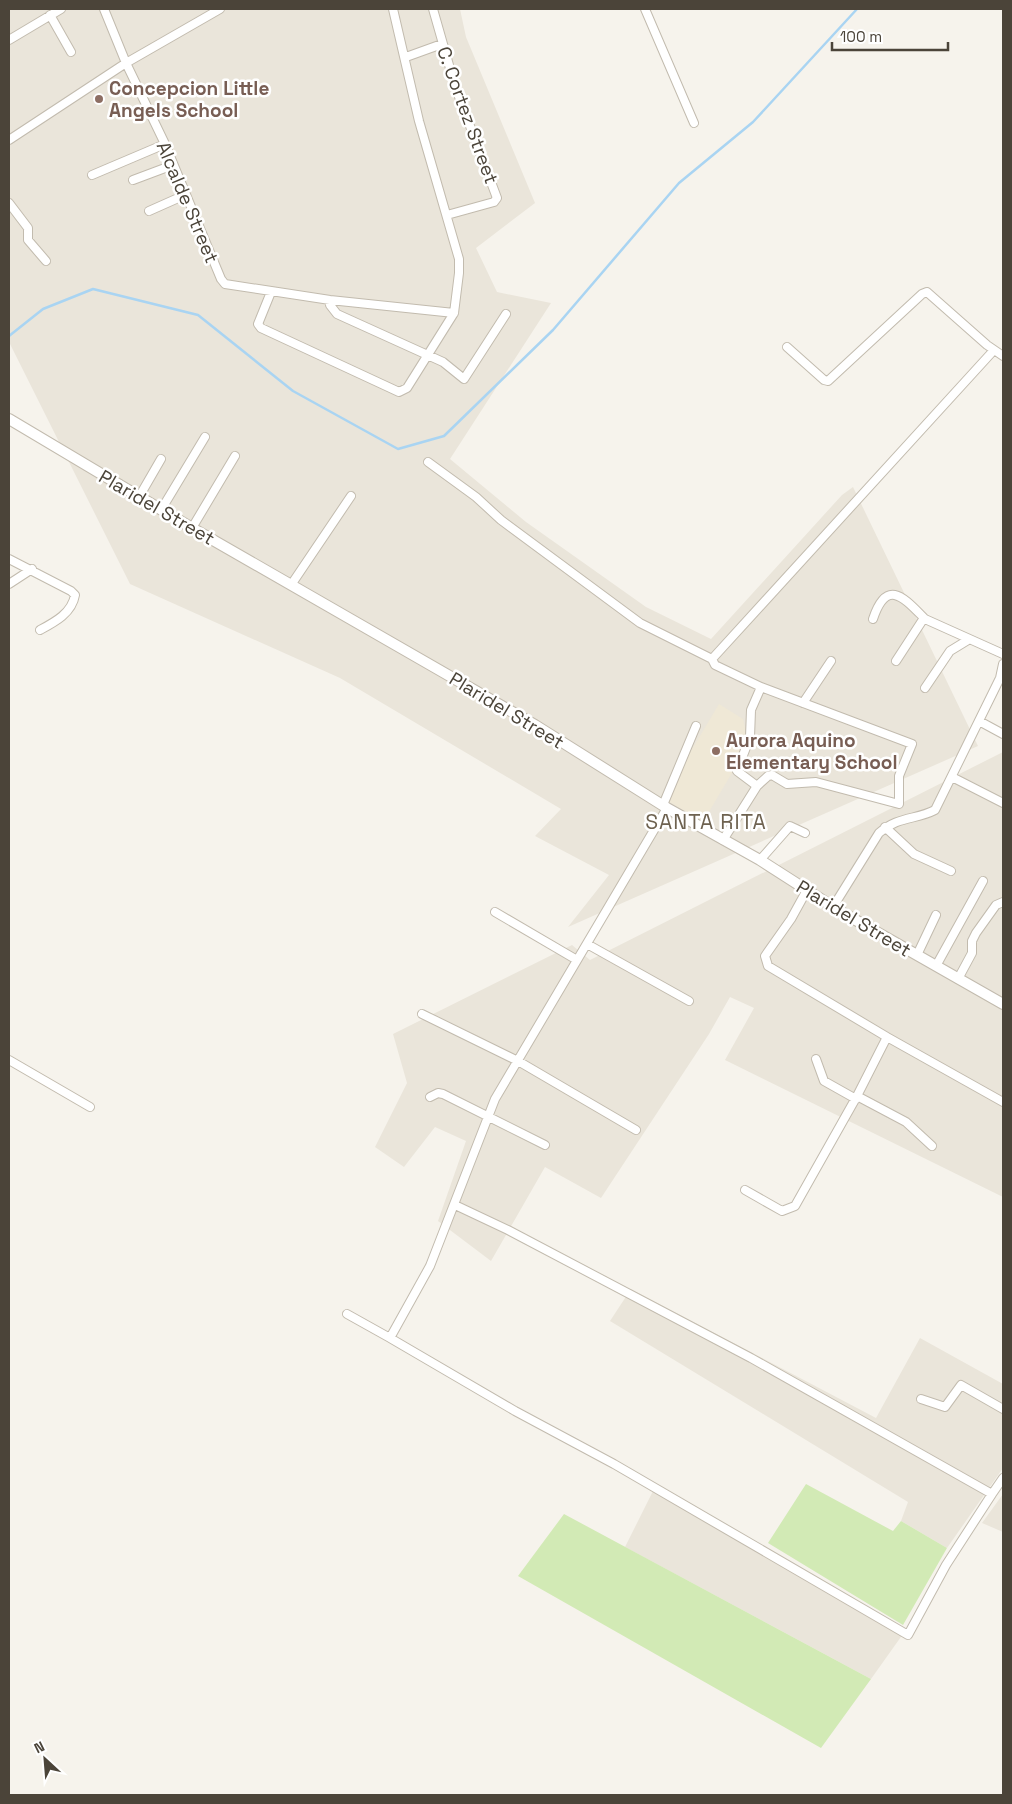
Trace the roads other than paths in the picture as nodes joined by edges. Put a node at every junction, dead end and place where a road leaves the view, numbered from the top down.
1 (61, 9) edge
2 (104, 9) edge
3 (220, 9) edge
4 (393, 9) edge
5 (434, 9) edge
6 (645, 9) edge
7 (50, 15) junction
8 (9, 40) edge
9 (442, 44) junction
10 (71, 52) dead end
11 (406, 57) junction
12 (126, 63) junction
13 (694, 123) dead end
14 (9, 140) edge
15 (165, 144) junction
16 (173, 165) junction
17 (92, 175) dead end
18 (133, 180) dead end
19 (185, 195) junction
20 (9, 203) edge
21 (149, 211) dead end
22 (447, 215) junction
23 (46, 261) dead end
24 (271, 292) junction
25 (330, 300) junction
26 (454, 313) junction
27 (506, 314) dead end
28 (786, 347) dead end
29 (994, 350) junction
30 (428, 354) junction
31 (1003, 356) edge
32 (9, 418) edge
33 (205, 437) dead end
34 (235, 456) dead end
35 (161, 458) dead end
36 (428, 462) dead end
37 (139, 496) junction
38 (351, 496) dead end
39 (161, 510) junction
40 (192, 528) junction
41 (9, 559) edge
42 (32, 569) junction
43 (9, 584) edge
44 (291, 585) junction
45 (873, 619) dead end
46 (925, 620) junction
47 (40, 630) dead end
48 (968, 640) junction
49 (1003, 654) edge
50 (712, 658) junction
51 (831, 661) dead end
52 (896, 661) dead end
53 (1003, 664) edge
54 (1003, 670) edge
55 (760, 687) junction
56 (925, 688) dead end
57 (803, 703) junction
58 (979, 721) junction
59 (696, 726) dead end
60 (1003, 734) edge
61 (952, 777) junction
62 (757, 786) junction
63 (1003, 803) edge
64 (899, 804) junction
65 (663, 805) junction
66 (905, 818) junction
67 (885, 827) junction
68 (805, 833) dead end
69 (723, 840) junction
70 (760, 860) junction
71 (951, 871) dead end
72 (983, 881) dead end
73 (807, 890) junction
74 (1003, 902) edge
75 (833, 907) junction
76 (495, 912) dead end
77 (936, 915) dead end
78 (587, 944) junction
79 (917, 955) junction
80 (577, 960) junction
81 (936, 966) junction
82 (958, 979) junction
83 (688, 1001) dead end
84 (1003, 1004) edge
85 (422, 1014) dead end
86 (886, 1037) junction
87 (816, 1059) dead end
88 (9, 1060) edge
89 (518, 1061) junction
90 (430, 1097) dead end
91 (857, 1097) junction
92 (1003, 1102) edge
93 (90, 1107) dead end
94 (489, 1115) junction
95 (636, 1130) dead end
96 (545, 1144) dead end
97 (932, 1146) dead end
98 (745, 1190) dead end
99 (455, 1205) junction
100 (347, 1314) dead end
101 (390, 1338) junction
102 (921, 1399) dead end
103 (1003, 1409) edge
104 (1003, 1478) edge
105 (992, 1494) junction

1 - 7 street
2 - 12 street, Alcalde Street
3 - 12 street
4 - 11 street
5 - 9 street, C. Cortez Street
6 - 13 street
7 - 8 street
7 - 10 street
9 - 11 street
9 - 22 street, C. Cortez Street
11 - 22 street
12 - 14 street
12 - 15 street, Alcalde Street
15 - 16 street, Alcalde Street
15 - 17 street
16 - 18 street
16 - 19 street, Alcalde Street
19 - 21 street
19 - 24 street, Alcalde Street
20 - 23 street
22 - 26 street
24 - 25 street
24 - 30 street
25 - 26 street
25 - 30 street
26 - 30 street
27 - 30 street
28 - 29 street
29 - 31 street
29 - 50 street
32 - 37 street, Plaridel Street
33 - 39 street
34 - 40 street
35 - 37 street
36 - 50 street
37 - 39 street, Plaridel Street
38 - 44 street
39 - 40 street, Plaridel Street
40 - 44 street, Plaridel Street
41 - 42 street
42 - 43 street
42 - 47 street
44 - 65 street, Plaridel Street
45 - 46 street
46 - 48 street
46 - 52 street
48 - 49 street
48 - 56 street
50 - 55 street
51 - 57 street
53 - 54 street
54 - 58 street
55 - 57 street
55 - 62 street
57 - 64 street
58 - 60 street
58 - 61 street
59 - 65 street
61 - 63 street
61 - 66 street
62 - 64 street
62 - 69 street
64 - 66 street
65 - 69 street, Plaridel Street
65 - 78 street
66 - 67 street
67 - 71 street
67 - 75 street
68 - 70 street
69 - 70 street, Plaridel Street
70 - 73 street, Plaridel Street
72 - 81 street
73 - 75 street, Plaridel Street
73 - 86 street
74 - 82 street
75 - 79 street, Plaridel Street
76 - 80 street
77 - 79 street
78 - 80 street
78 - 83 street
79 - 81 street, Plaridel Street
80 - 89 street
81 - 82 street, Plaridel Street
82 - 84 street, Plaridel Street
85 - 89 street
86 - 91 street
86 - 92 street
87 - 91 street
88 - 93 street
89 - 94 street
89 - 95 street
90 - 94 street
91 - 97 street
91 - 98 street
94 - 96 street
94 - 99 street
99 - 101 street
99 - 105 street
100 - 101 street
101 - 105 street
102 - 103 street
104 - 105 street

